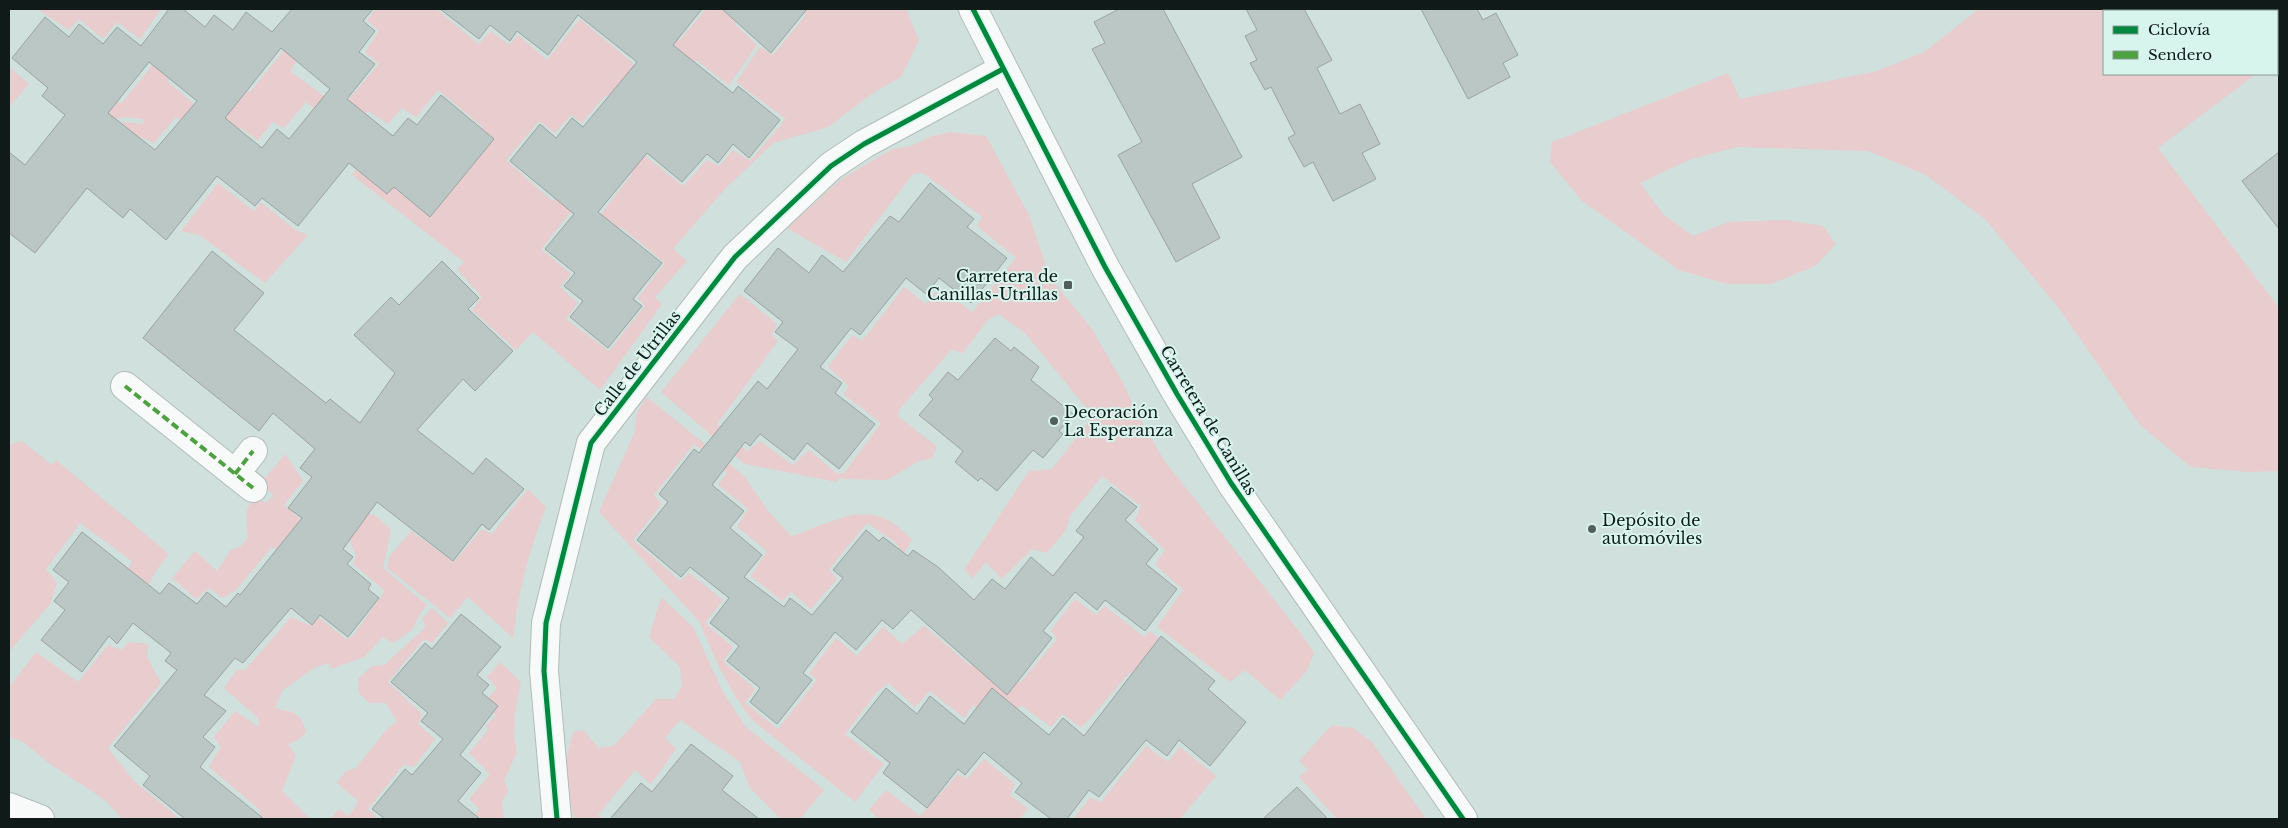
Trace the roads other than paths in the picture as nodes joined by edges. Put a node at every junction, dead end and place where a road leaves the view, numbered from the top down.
1 (974, 9) edge
2 (1003, 69) junction
3 (125, 386) dead end
4 (252, 451) dead end
5 (9, 807) edge
6 (40, 819) edge
7 (557, 819) edge
8 (1463, 819) edge

1 - 2 street, Carretera de Canillas
2 - 7 street, Calle de Utrillas
2 - 8 street, Carretera de Canillas
3 - 4 street
5 - 6 street

